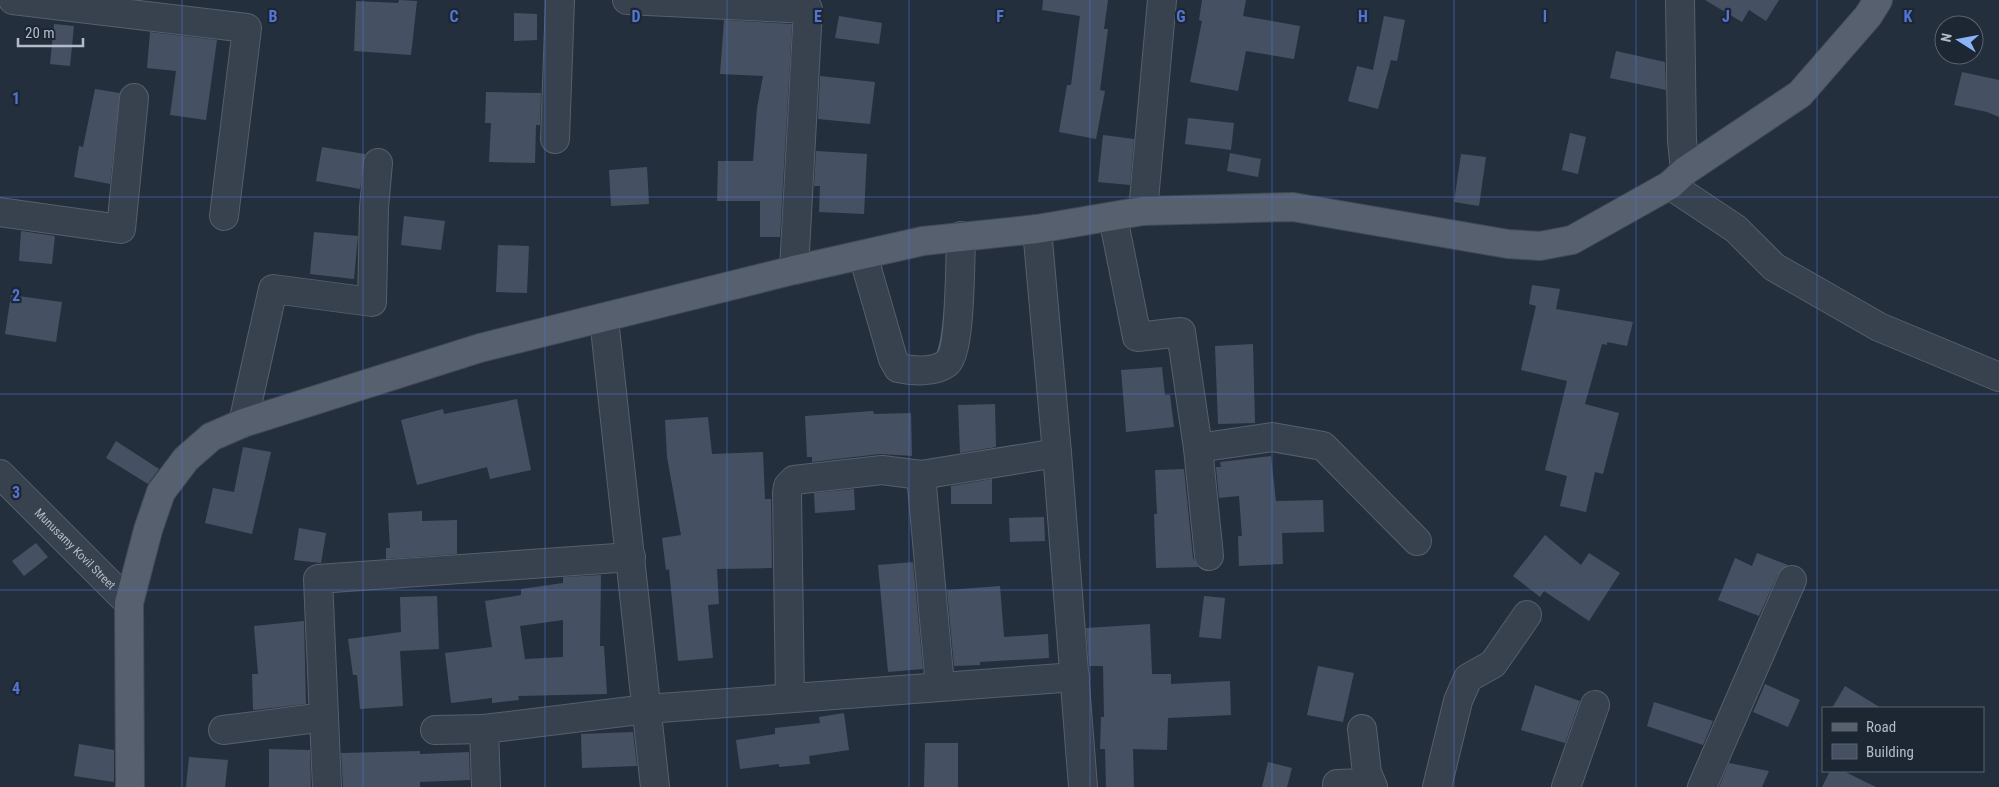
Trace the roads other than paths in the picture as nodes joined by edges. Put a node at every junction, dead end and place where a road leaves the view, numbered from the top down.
1 (13, 0) edge
2 (560, 0) edge
3 (627, 0) edge
4 (1162, 0) edge
5 (1680, 0) edge
6 (1878, 0) edge
7 (809, 5) edge
8 (134, 98) dead end
9 (556, 139) dead end
10 (378, 163) dead end
11 (1678, 178) junction
12 (1143, 211) junction
13 (0, 212) edge
14 (224, 216) dead end
15 (1112, 217) junction
16 (1037, 229) junction
17 (961, 236) junction
18 (863, 255) junction
19 (794, 270) junction
20 (604, 319) junction
21 (1999, 377) edge
22 (243, 423) junction
23 (1198, 448) junction
24 (1057, 454) junction
25 (0, 474) edge
26 (921, 475) junction
27 (1417, 541) dead end
28 (1209, 556) dead end
29 (631, 557) junction
30 (1792, 580) dead end
31 (128, 603) junction
32 (1527, 615) dead end
33 (1074, 677) junction
34 (940, 686) junction
35 (790, 698) junction
36 (1595, 705) dead end
37 (647, 709) junction
38 (324, 717) junction
39 (484, 729) junction
40 (1362, 729) dead end
41 (223, 730) dead end
42 (435, 730) dead end
43 (1336, 784) dead end
44 (1372, 785) edge
45 (130, 787) edge
46 (327, 787) edge
47 (486, 787) edge
48 (655, 787) edge
49 (1083, 787) edge
50 (1437, 787) edge
51 (1566, 787) edge
52 (1702, 787) edge

1 - 14 street
2 - 9 street
3 - 7 street
4 - 12 street
5 - 11 street
6 - 11 main road
7 - 19 street
8 - 13 street
10 - 22 street
11 - 12 main road
11 - 21 street
12 - 15 main road
15 - 16 main road
15 - 23 street
16 - 17 main road
16 - 24 street
17 - 18 main road
17 - 18 street
18 - 19 main road
19 - 20 main road
20 - 22 main road
20 - 29 street
22 - 31 main road
23 - 27 street
23 - 28 street
24 - 26 street
24 - 33 street
25 - 31 street, Munusamy Kovil Street
26 - 34 street
26 - 35 street
29 - 37 street
29 - 38 street
30 - 52 street
31 - 45 main road
32 - 50 street
33 - 34 street
33 - 49 street
34 - 35 street
35 - 37 street
36 - 51 street
37 - 39 street
37 - 48 street
38 - 41 street
38 - 46 street
39 - 42 street
39 - 47 street
40 - 44 street
43 - 44 street

